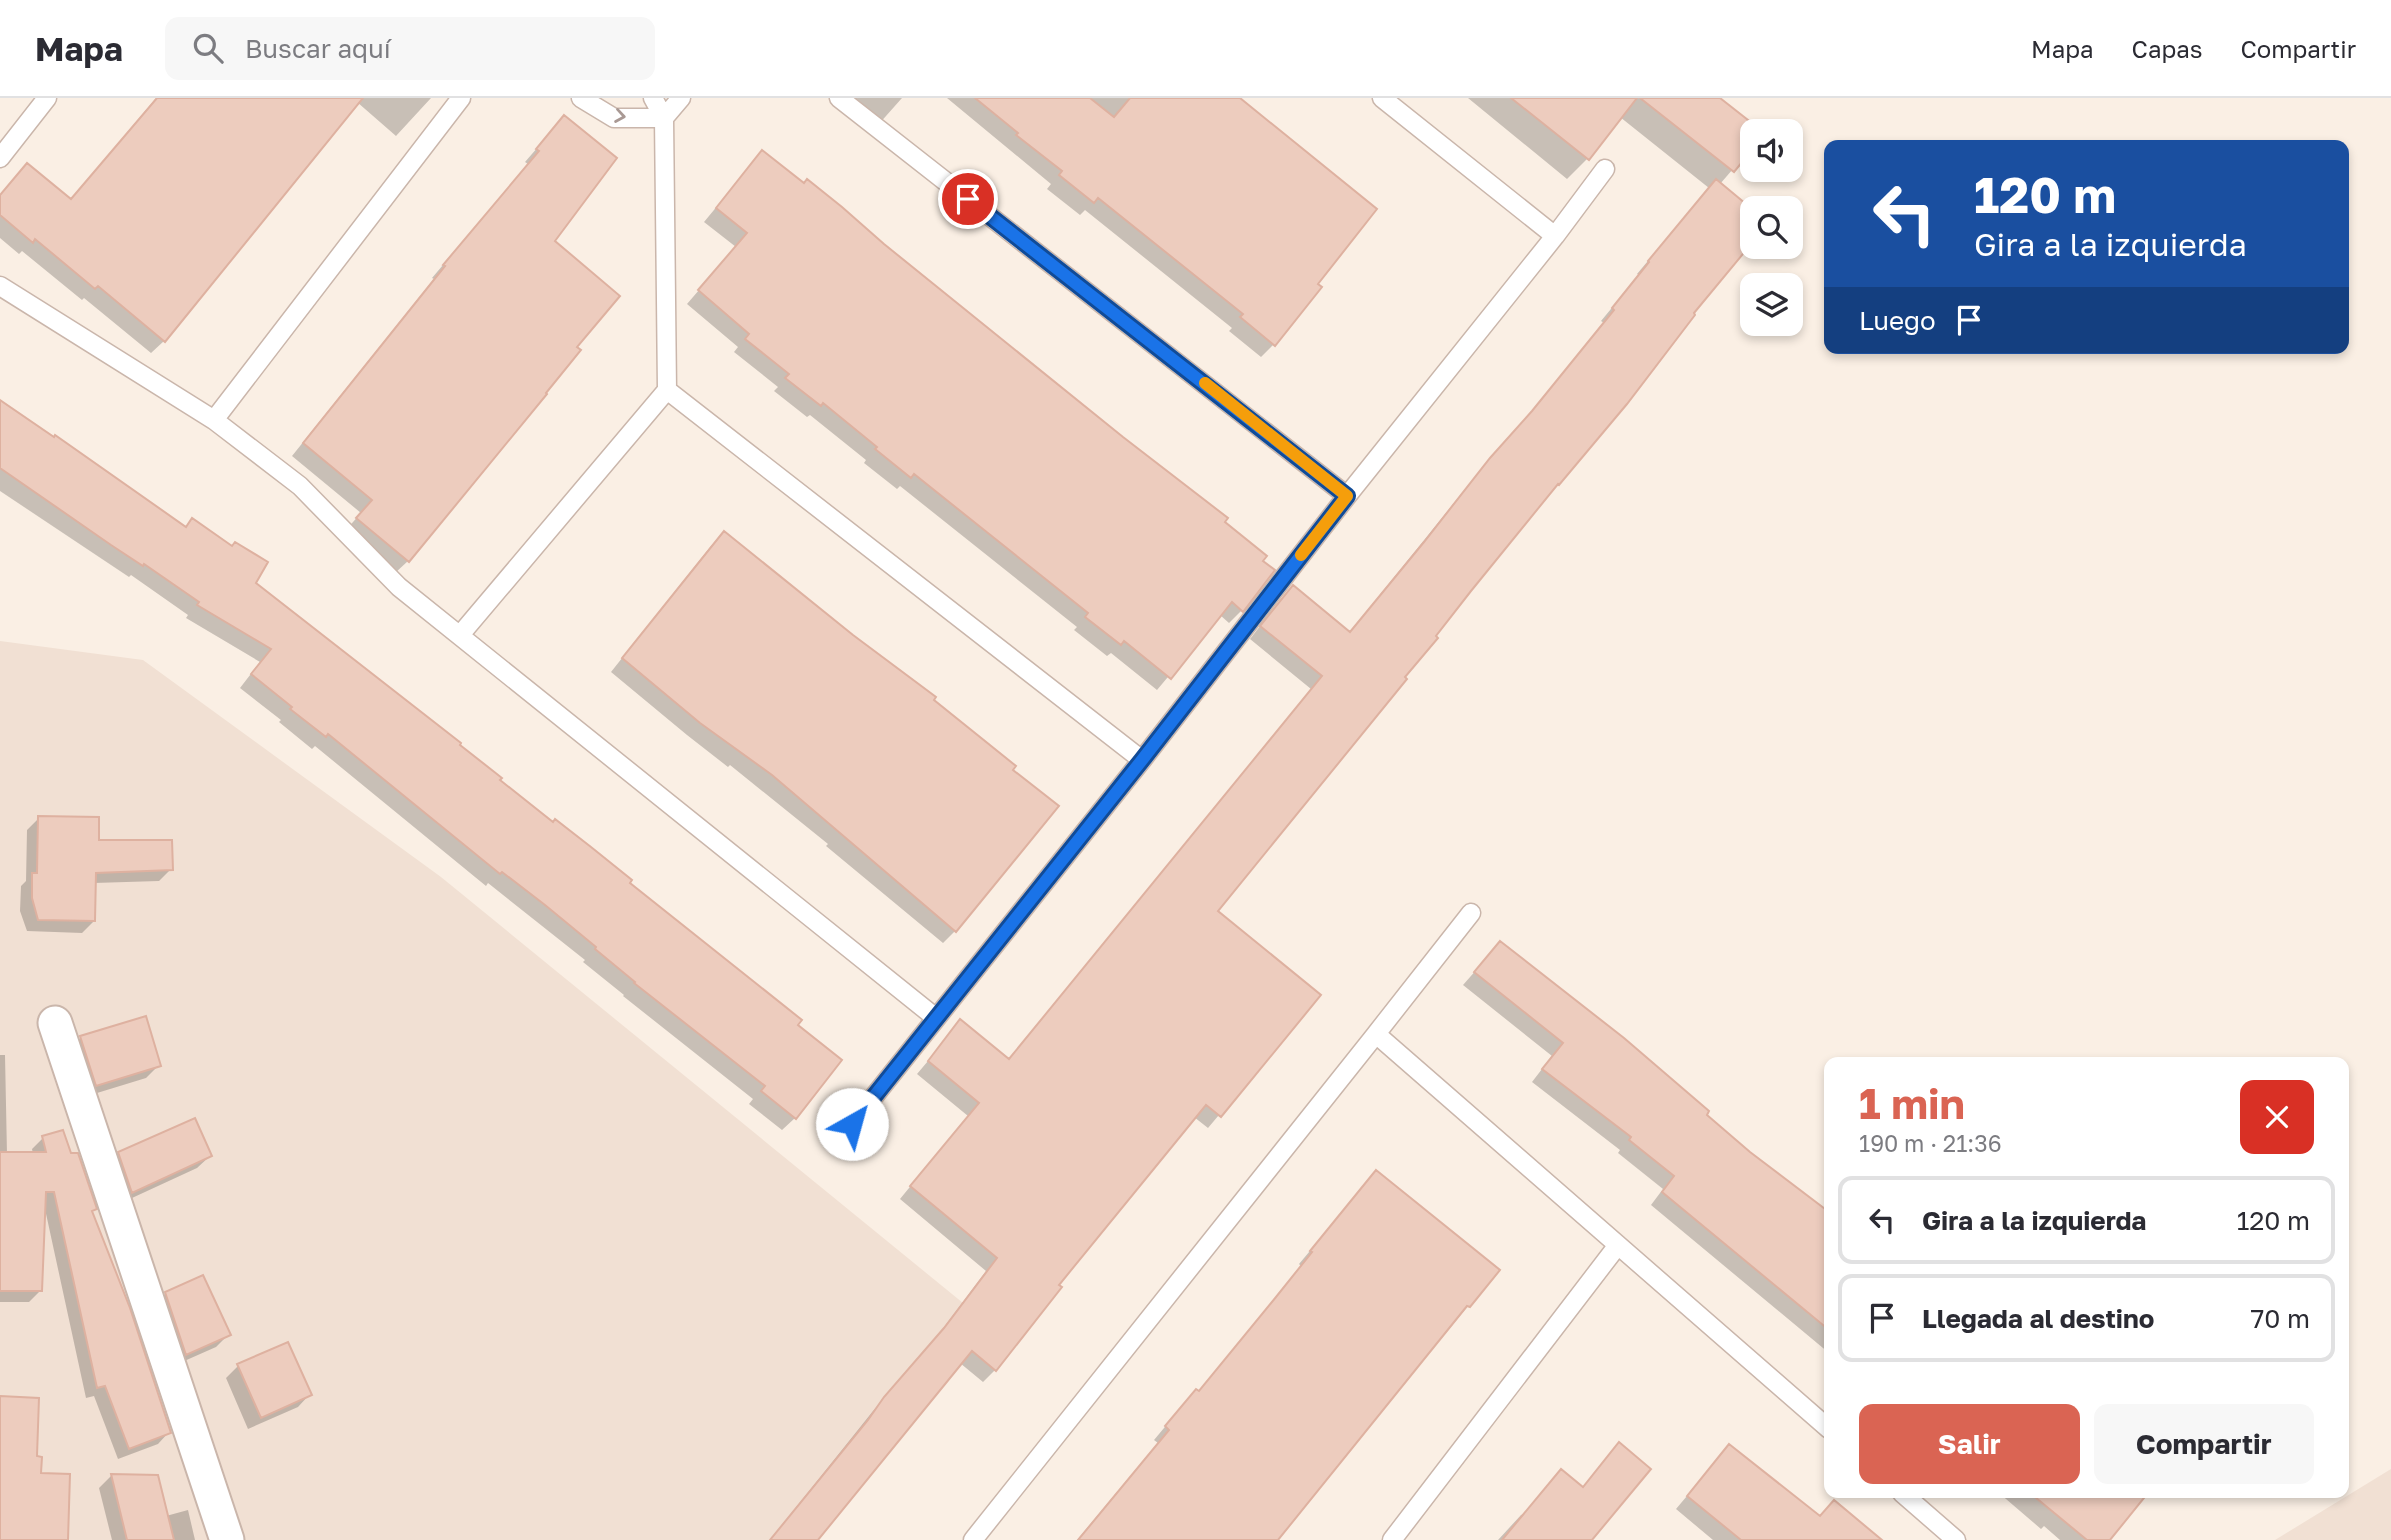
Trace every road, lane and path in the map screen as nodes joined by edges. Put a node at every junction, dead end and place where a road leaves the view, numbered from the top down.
1 (47, 98) edge
2 (461, 98) edge
3 (581, 98) edge
4 (653, 98) edge
5 (681, 98) edge
6 (839, 98) edge
7 (1382, 98) edge
8 (664, 118) junction
9 (0, 158) edge
10 (1605, 169) dead end
11 (1555, 236) junction
12 (0, 286) edge
13 (667, 390) junction
14 (214, 420) junction
15 (1347, 496) junction
16 (460, 635) junction
17 (1142, 760) junction
18 (1471, 913) dead end
19 (936, 1018) junction
20 (55, 1023) dead end
21 (1376, 1034) junction
22 (852, 1124) dead end
23 (1618, 1245) junction
24 (1824, 1425) edge
25 (1908, 1498) edge
26 (227, 1540) edge
27 (973, 1540) edge
28 (1392, 1540) edge
29 (1956, 1540) edge

1 - 9 lane
2 - 14 lane
3 -> 8 lane
4 - 8 lane
5 - 8 lane
6 - 15 lane
7 - 11 lane
8 - 13 lane
10 - 11 lane
11 - 15 lane
12 - 14 lane
13 - 16 lane
13 - 17 lane
14 - 16 lane
15 - 17 lane
16 - 19 lane
17 - 19 lane
18 - 21 lane
19 - 22 lane
20 - 26 street
21 - 23 lane
21 - 27 lane
23 - 24 lane
23 - 28 lane
25 - 29 lane

